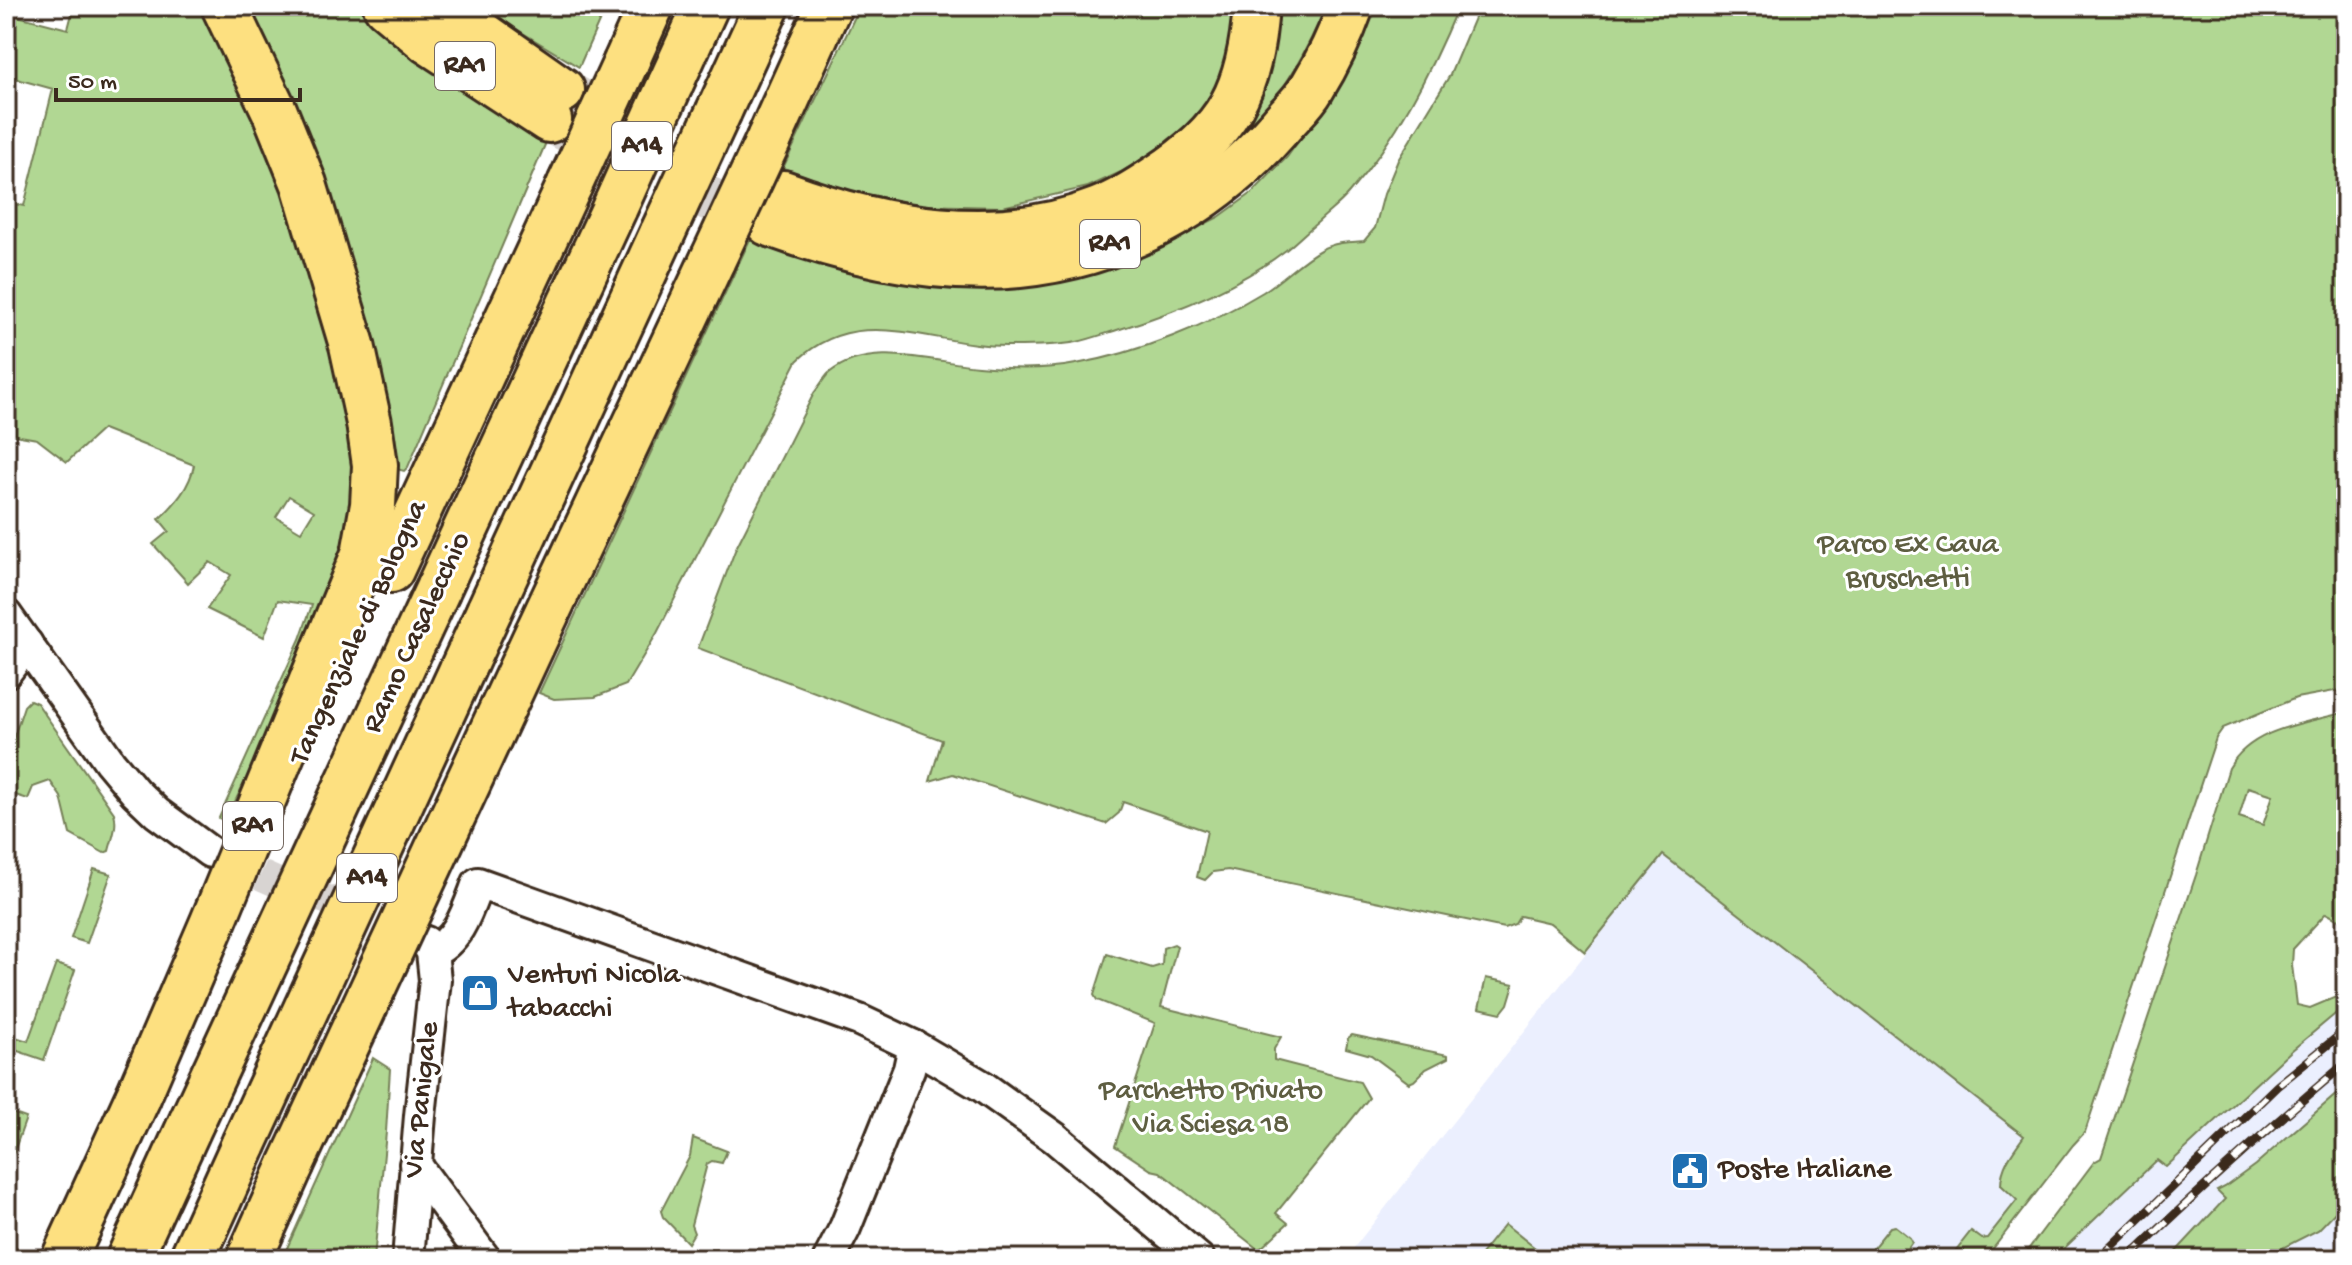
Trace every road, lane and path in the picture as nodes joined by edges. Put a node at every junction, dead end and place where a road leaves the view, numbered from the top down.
1 (224, 6) edge
2 (386, 6) edge
3 (442, 6) edge
4 (651, 6) edge
5 (706, 6) edge
6 (767, 6) edge
7 (829, 6) edge
8 (836, 6) edge
9 (1256, 6) edge
10 (1351, 6) edge
11 (806, 58) junction
12 (377, 562) junction
13 (6, 615) edge
14 (27, 644) junction
15 (6, 672) edge
16 (210, 852) tunnel mouth
17 (914, 1046) junction
18 (415, 1164) junction
19 (64, 1259) edge
20 (129, 1259) edge
21 (192, 1259) edge
22 (249, 1259) edge
23 (408, 1259) edge
24 (485, 1259) edge
25 (829, 1259) edge
26 (1199, 1259) edge

1 - 12 highway, RA1
2 - 3 highway, RA1
4 - 12 highway, Tangenziale di Bologna / RA1, bridge
5 - 20 highway, Ramo Casalecchio / A14, bridge
6 - 21 highway, Ramo Casalecchio / A14, bridge
7 - 11 highway
8 - 11 highway
9 - 10 highway, RA1
11 - 22 highway, bridge
12 - 19 highway, Tangenziale di Bologna / RA1, bridge
13 - 14 street
14 - 15 street
14 - 16 street
17 - 18 street, Via Panigale
17 - 25 street
17 - 26 street
18 - 23 street, Via Panigale
18 - 24 street

